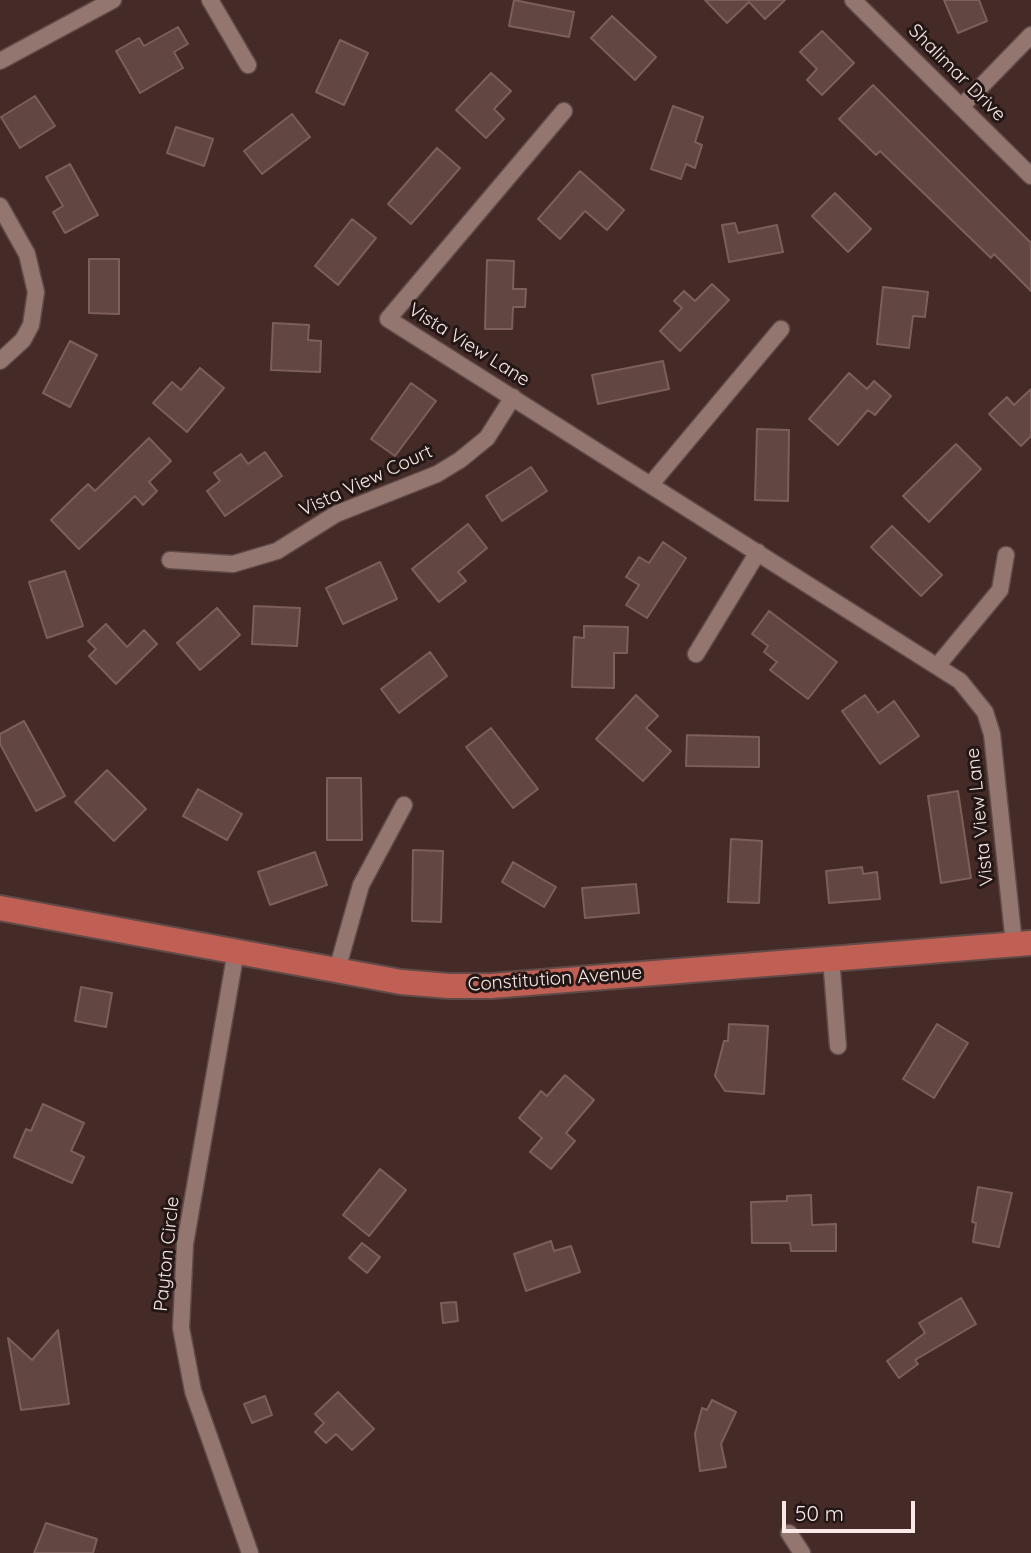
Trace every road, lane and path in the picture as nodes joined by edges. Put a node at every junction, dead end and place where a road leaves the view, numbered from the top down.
1 (113, 0) edge
2 (210, 0) edge
3 (853, 0) edge
4 (1031, 35) edge
5 (0, 61) edge
6 (247, 65) dead end
7 (961, 107) junction
8 (564, 111) dead end
9 (1031, 176) edge
10 (0, 206) edge
11 (782, 329) dead end
12 (0, 361) edge
13 (513, 397) junction
14 (651, 484) junction
15 (758, 552) junction
16 (1006, 555) dead end
17 (170, 559) dead end
18 (695, 654) dead end
19 (938, 665) junction
20 (404, 805) dead end
21 (0, 908) edge
22 (1022, 944) edge
23 (236, 951) junction
24 (831, 958) junction
25 (337, 970) junction
26 (838, 1046) dead end
27 (789, 1533) dead end
28 (250, 1553) edge
29 (802, 1553) edge

1 - 5 street
2 - 6 street
3 - 7 street, Shalimar Drive
4 - 7 street
7 - 9 street, Shalimar Drive
8 - 13 street, Vista View Lane
10 - 12 street
11 - 14 street
13 - 14 street, Vista View Lane
13 - 17 street, Vista View Court
14 - 15 street, Vista View Lane
15 - 18 street
15 - 19 street, Vista View Lane
16 - 19 street
19 - 22 street, Vista View Lane
20 - 25 street
21 - 23 main road, Constitution Avenue
22 - 24 main road, Constitution Avenue
23 - 25 main road, Constitution Avenue
23 - 28 street, Payton Circle
24 - 25 main road, Constitution Avenue
24 - 26 street
27 - 29 street

